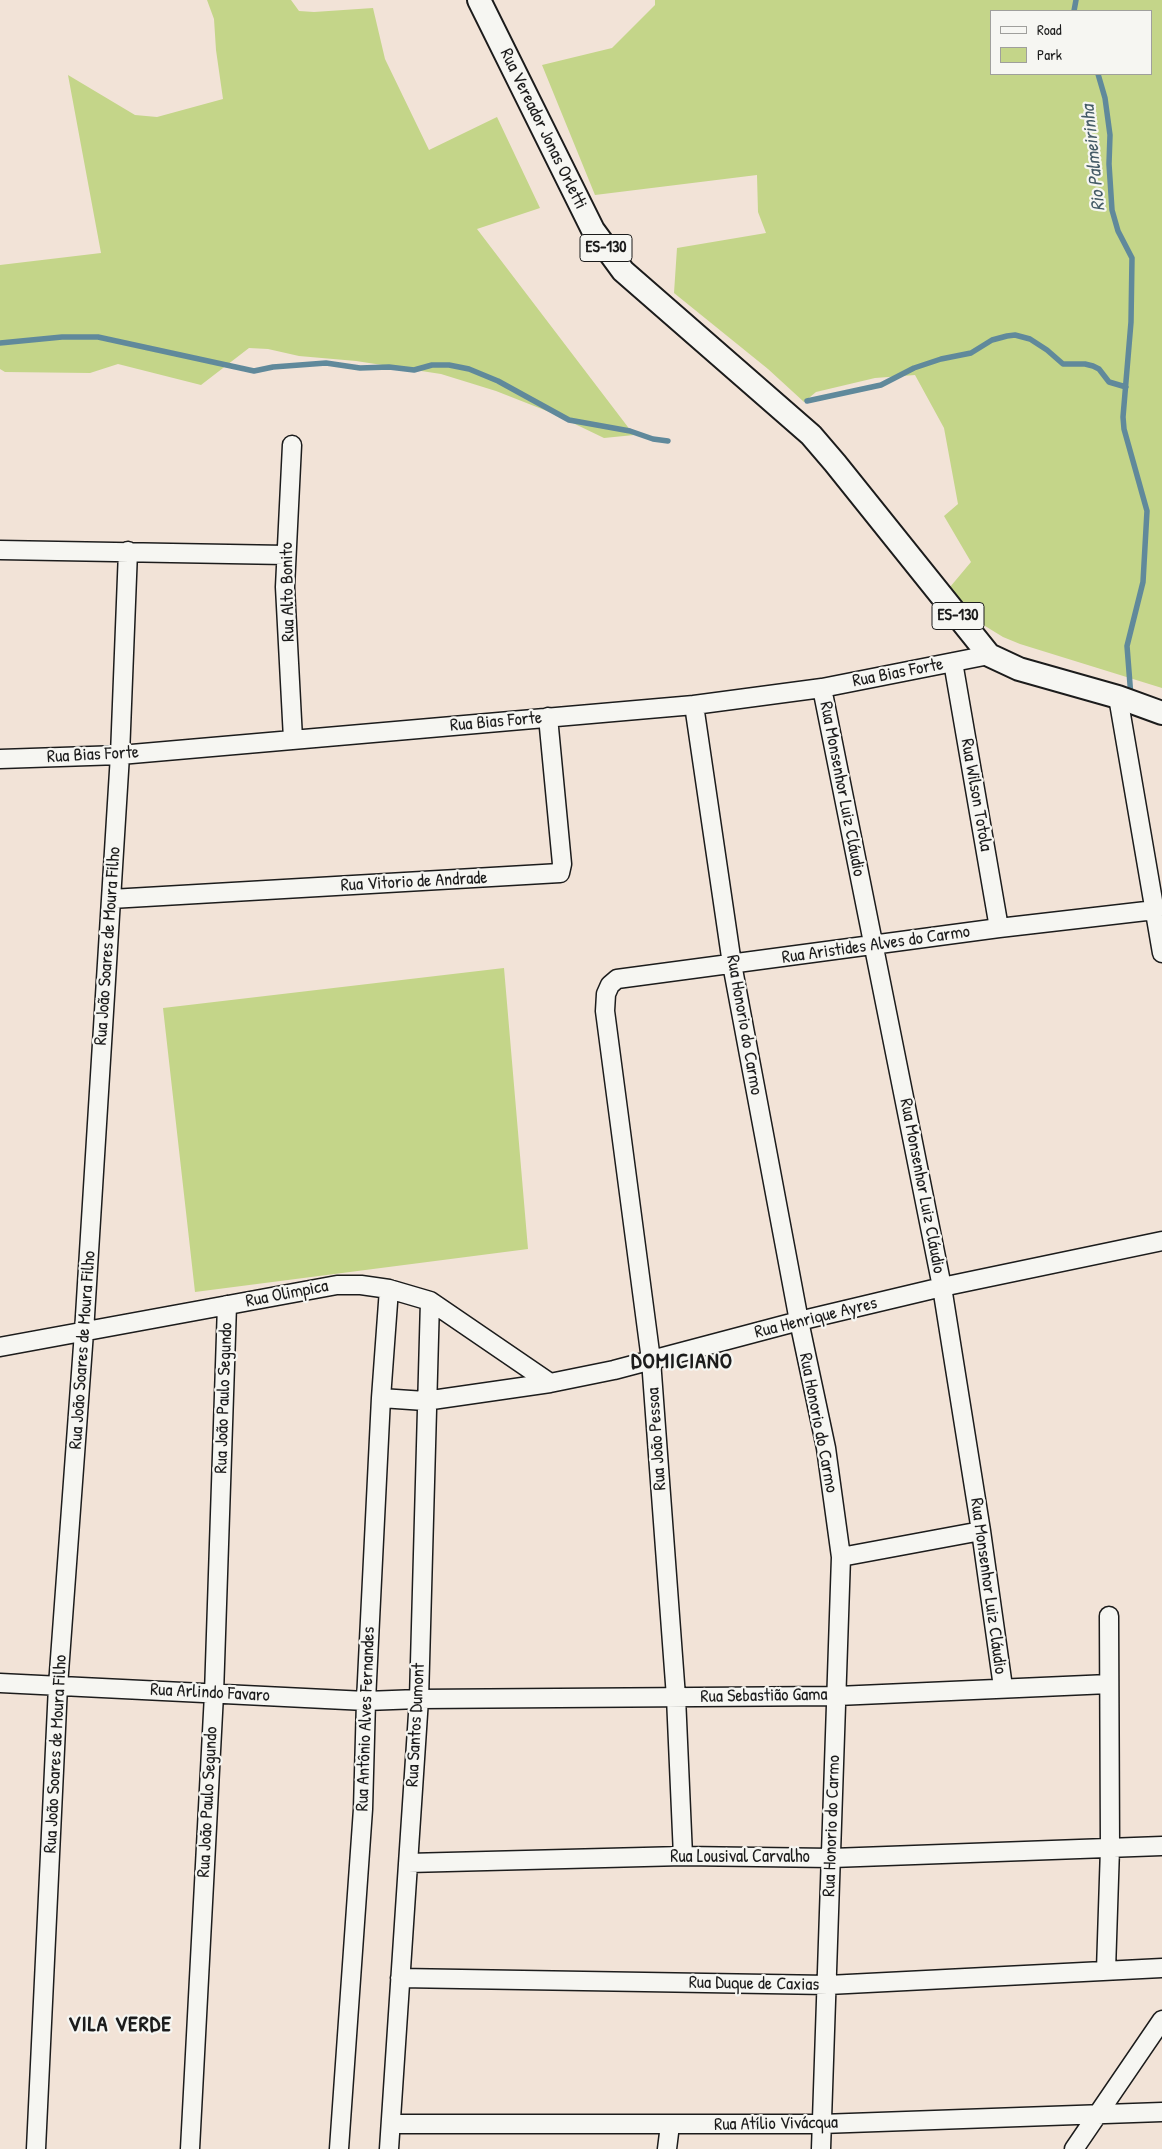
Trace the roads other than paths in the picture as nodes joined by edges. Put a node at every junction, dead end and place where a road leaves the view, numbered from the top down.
1 (479, 0) edge
2 (292, 445) dead end
3 (0, 550) edge
4 (128, 552) junction
5 (286, 555) junction
6 (989, 655) junction
7 (953, 662) junction
8 (822, 688) junction
9 (1118, 697) junction
10 (694, 705) junction
11 (1162, 713) edge
12 (548, 718) junction
13 (293, 740) junction
14 (120, 754) junction
15 (0, 759) edge
16 (111, 899) junction
17 (1155, 910) junction
18 (999, 928) junction
19 (874, 945) junction
20 (1162, 953) edge
21 (732, 964) junction
22 (606, 994) joint
23 (1162, 1241) edge
24 (942, 1287) junction
25 (389, 1289) junction
26 (430, 1301) junction
27 (227, 1306) junction
28 (799, 1321) junction
29 (84, 1332) junction
30 (0, 1347) edge
31 (651, 1360) junction
32 (550, 1383) junction
33 (381, 1398) junction
34 (426, 1401) junction
35 (981, 1531) junction
36 (841, 1558) junction
37 (1109, 1616) dead end
38 (0, 1683) edge
39 (1109, 1684) junction
40 (58, 1686) junction
41 (1002, 1688) junction
42 (214, 1694) junction
43 (837, 1696) junction
44 (676, 1697) junction
45 (419, 1699) junction
46 (366, 1701) junction
47 (1162, 1846) edge
48 (1110, 1848) junction
49 (683, 1856) junction
50 (832, 1858) junction
51 (408, 1863) junction
52 (1162, 1968) edge
53 (1106, 1970) junction
54 (400, 1978) junction
55 (828, 1985) junction
56 (1162, 2020) edge
57 (1162, 2112) edge
58 (1097, 2115) junction
59 (391, 2124) junction
60 (821, 2124) junction
61 (670, 2125) junction
62 (36, 2149) edge
63 (190, 2149) edge
64 (339, 2149) edge
65 (389, 2149) edge
66 (667, 2149) edge
67 (820, 2149) edge
68 (1074, 2149) edge

1 - 6 main road, Rua Vereador Jonas Orletti / ES-130
2 - 5 street, Rua Alto Bonito
3 - 4 street
4 - 5 street
4 - 14 street, Rua João Soares de Moura Filho
5 - 13 street, Rua Alto Bonito
6 - 7 street, Rua Bias Forte
6 - 9 main road, ES-130
7 - 8 street, Rua Bias Forte
7 - 18 street, Rua Wilson Totola
8 - 10 street, Rua Bias Forte
8 - 19 street, Rua Monsenhor Luiz Cláudio
9 - 11 main road, ES-130
9 - 17 street
10 - 12 street, Rua Bias Forte
10 - 21 street, Rua Honorio do Carmo
12 - 13 street, Rua Bias Forte
12 - 16 street, Rua Vitorio de Andrade
13 - 14 street, Rua Bias Forte
14 - 15 street, Rua Bias Forte
14 - 16 street, Rua João Soares de Moura Filho
16 - 29 street, Rua João Soares de Moura Filho
17 - 18 street, Rua Aristides Alves do Carmo
17 - 20 street
18 - 19 street, Rua Aristides Alves do Carmo
19 - 21 street, Rua Aristides Alves do Carmo
19 - 24 street, Rua Monsenhor Luiz Cláudio
21 - 22 street, Rua Aristides Alves do Carmo
21 - 28 street, Rua Honorio do Carmo
22 - 31 street, Rua João Pessoa
23 - 24 street, Rua Henrique Ayres
24 - 28 street, Rua Henrique Ayres
24 - 35 street, Rua Monsenhor Luiz Cláudio
25 - 26 street, Rua Olimpica
25 - 27 street, Rua Olimpica
25 - 33 street, Rua Antônio Alves Fernandes
26 - 32 street, Rua Olimpica
26 - 34 street, Rua Santos Dumont
27 - 29 street, Rua Olimpica
27 - 42 street, Rua João Paulo Segundo
28 - 31 street, Rua Henrique Ayres
28 - 36 street, Rua Honorio do Carmo
29 - 30 street, Rua Olimpica
29 - 40 street, Rua João Soares de Moura Filho
31 - 32 street, Rua Henrique Ayres
31 - 44 street, Rua João Pessoa
32 - 34 street, Rua Henrique Ayres
33 - 34 street, Rua Henrique Ayres
33 - 46 street, Rua Antônio Alves Fernandes
34 - 45 street, Rua Santos Dumont
35 - 36 street
35 - 41 street, Rua Monsenhor Luiz Cláudio
36 - 43 street, Rua Honorio do Carmo
37 - 39 street
38 - 40 street, Rua Arlindo Favaro
39 - 41 street, Rua Sebastião Gama
39 - 48 street
40 - 42 street, Rua Arlindo Favaro
40 - 62 street, Rua João Soares de Moura Filho
41 - 43 street, Rua Sebastião Gama
42 - 46 street, Rua Arlindo Favaro
42 - 63 street, Rua João Paulo Segundo
43 - 44 street, Rua Sebastião Gama
43 - 50 street, Rua Honorio do Carmo
44 - 45 street, Rua Sebastião Gama
44 - 49 street, Rua João Pessoa
45 - 46 street, Rua Arlindo Favaro
45 - 51 street, Rua Santos Dumont
46 - 64 street, Rua Antônio Alves Fernandes
47 - 48 street, Rua Lousival Carvalho
48 - 50 street, Rua Lousival Carvalho
48 - 53 street
49 - 50 street, Rua Lousival Carvalho
49 - 51 street, Rua Lousival Carvalho
50 - 55 street, Rua Honorio do Carmo
51 - 54 street, Rua Santos Dumont
52 - 53 street, Rua Duque de Caxias
53 - 55 street, Rua Duque de Caxias
54 - 55 street, Rua Duque de Caxias
54 - 59 street, Rua Santos Dumont
55 - 60 street, Rua Honorio do Carmo
56 - 58 street
57 - 58 street, Rua Atílio Vivácqua
58 - 60 street, Rua Atílio Vivácqua
58 - 68 street
59 - 61 street, Rua Atílio Vivácqua
59 - 65 street, Rua Santos Dumont
60 - 61 street, Rua Atílio Vivácqua
60 - 67 street, Rua Honorio do Carmo
61 - 66 street

